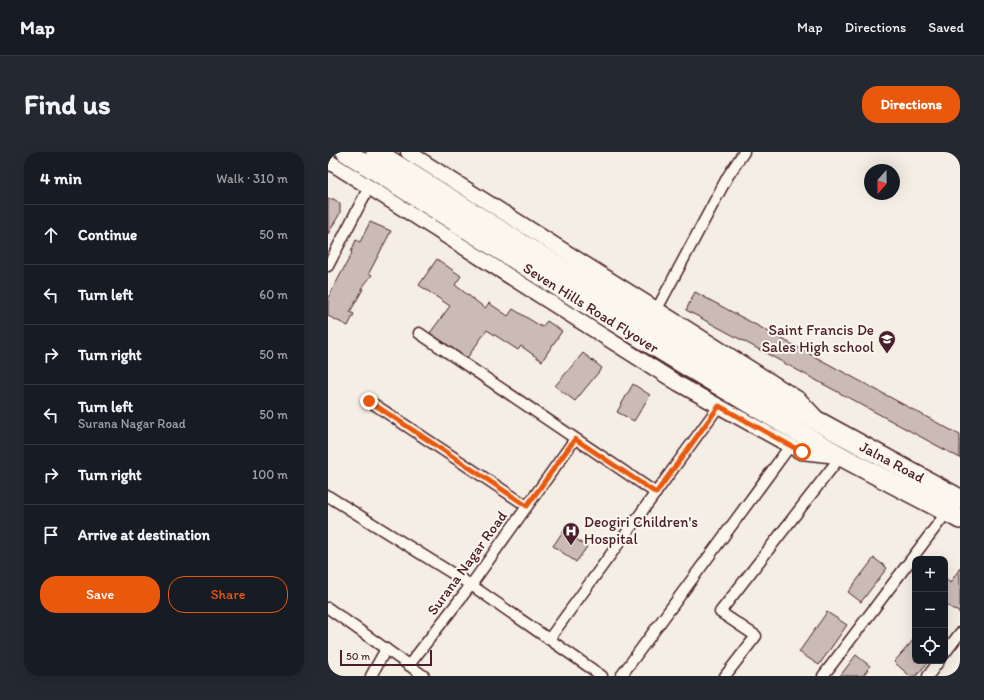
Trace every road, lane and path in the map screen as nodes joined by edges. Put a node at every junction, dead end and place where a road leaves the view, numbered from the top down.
1 (346, 152) edge
2 (376, 152) edge
3 (408, 152) edge
4 (744, 152) edge
5 (328, 161) edge
6 (369, 187) junction
7 (328, 266) edge
8 (657, 309) junction
9 (419, 333) dead end
10 (369, 401) dead end
11 (719, 406) junction
12 (823, 425) junction
13 (575, 439) junction
14 (790, 446) junction
15 (841, 456) junction
16 (656, 493) junction
17 (328, 496) edge
18 (527, 506) junction
19 (956, 510) edge
20 (471, 585) junction
21 (328, 608) edge
22 (960, 633) edge
23 (549, 639) junction
24 (386, 649) junction
25 (948, 649) edge
26 (937, 664) edge
27 (409, 665) junction
28 (371, 676) edge
29 (424, 676) edge
30 (602, 676) edge
31 (621, 676) edge
32 (725, 676) edge
33 (824, 676) edge
34 (928, 676) edge

1 - 15 highway, Seven Hills Road Flyover
2 - 12 highway, Seven Hills Road Flyover
3 - 8 street
4 - 8 street
5 - 6 street
6 - 7 street
6 - 11 street
8 - 12 street
9 - 13 street
10 - 18 street
11 - 14 street
11 - 16 street
12 - 19 highway, Jalna Road
13 - 16 street
13 - 18 street, Surana Nagar Road
14 - 15 street
14 - 31 street
15 - 19 highway, Jalna Road
15 - 32 street
16 - 23 street
17 - 20 street
18 - 20 street, Surana Nagar Road
19 - 33 street
20 - 23 street
20 - 27 street, Surana Nagar Road
21 - 24 street
22 - 25 street
23 - 30 street
24 - 27 street
24 - 28 street
26 - 34 street
27 - 29 street

